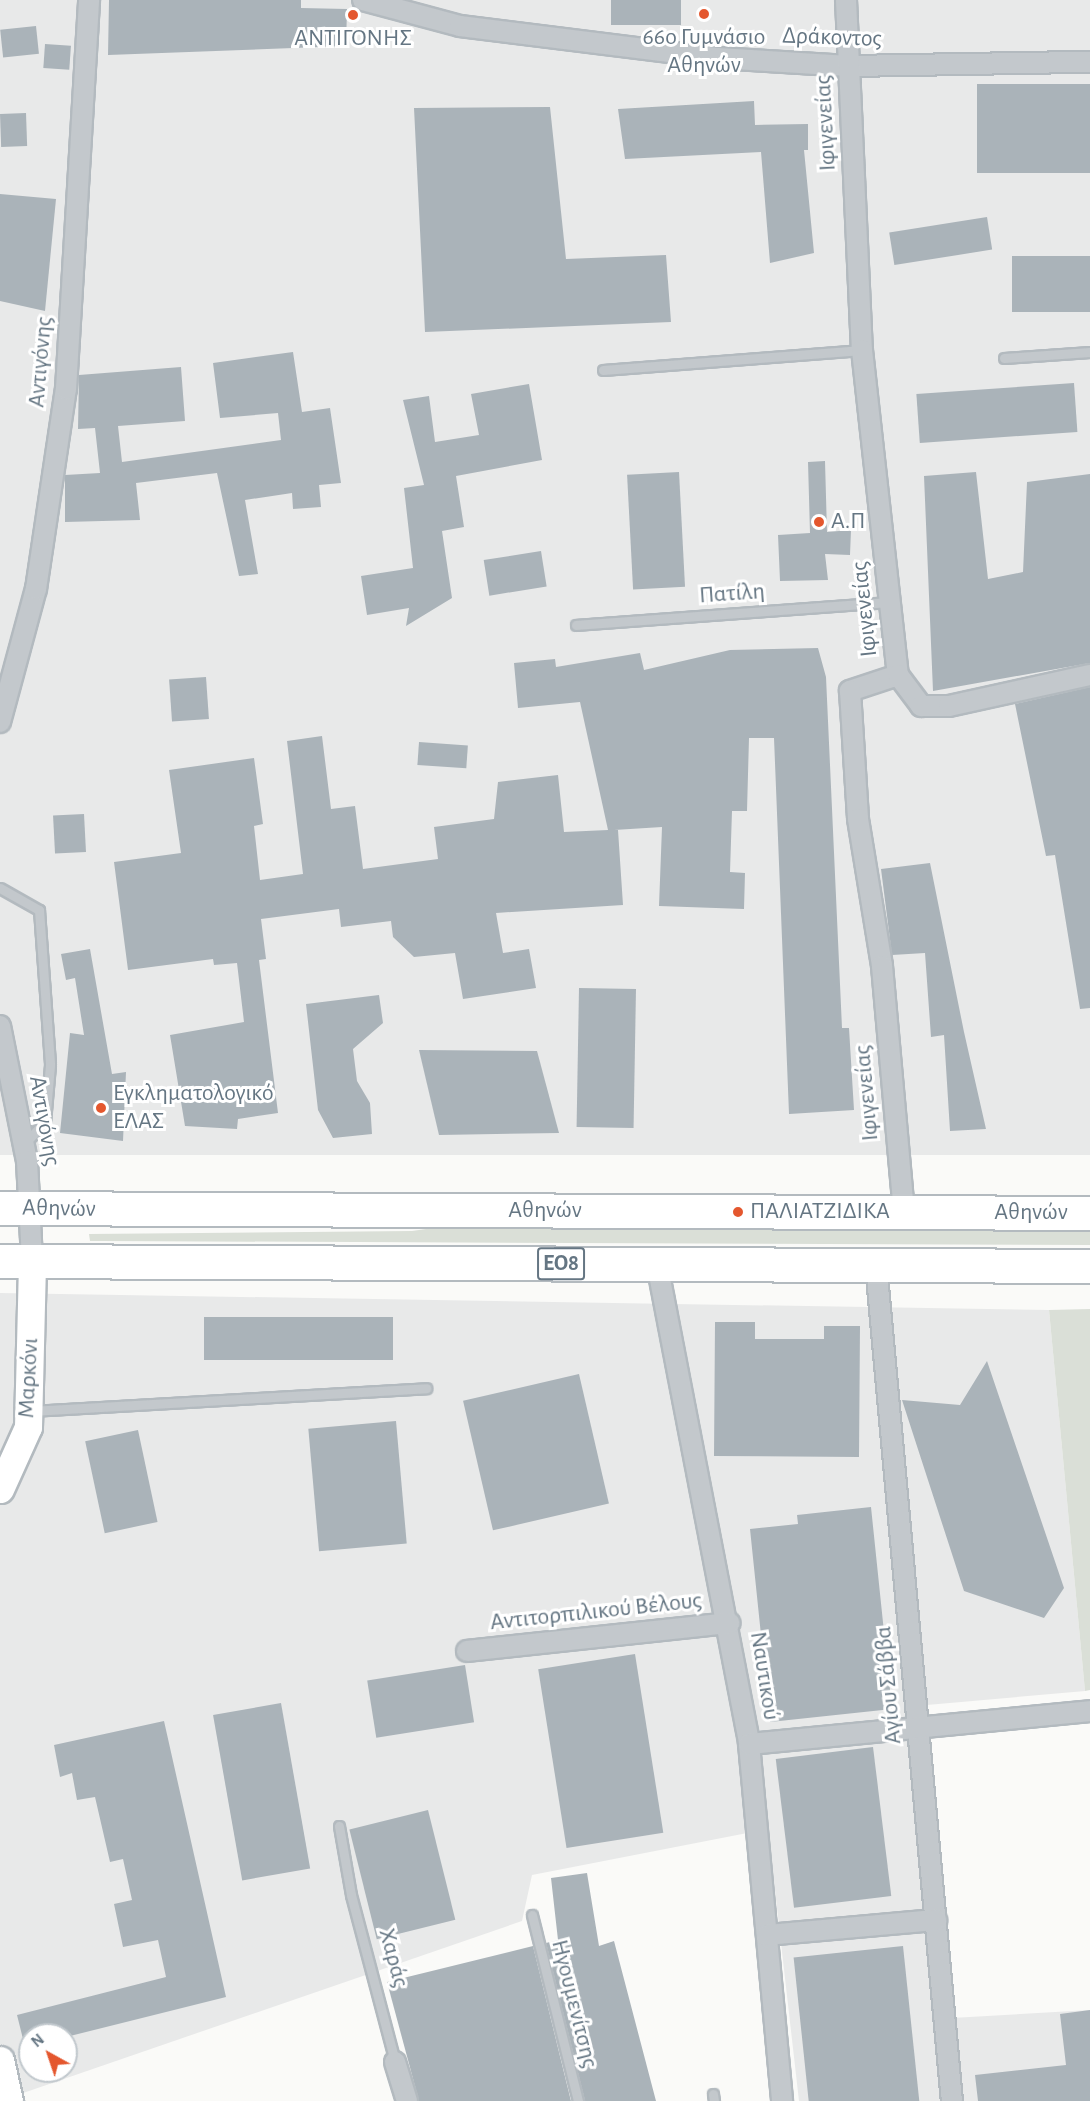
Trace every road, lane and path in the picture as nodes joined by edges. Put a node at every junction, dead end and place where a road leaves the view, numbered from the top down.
1 (89, 0) edge
2 (363, 0) edge
3 (846, 0) edge
4 (1090, 62) edge
5 (849, 66) junction
6 (862, 350) junction
7 (1090, 352) edge
8 (1004, 358) dead end
9 (603, 370) dead end
10 (891, 602) junction
11 (576, 625) dead end
12 (898, 675) junction
13 (1090, 675) edge
14 (0, 722) edge
15 (0, 888) edge
16 (0, 1026) edge
17 (24, 1144) junction
18 (16, 1208) edge
19 (904, 1213) junction
20 (1090, 1214) edge
21 (0, 1261) edge
22 (32, 1262) junction
23 (657, 1264) junction
24 (876, 1265) junction
25 (1090, 1266) edge
26 (426, 1388) dead end
27 (29, 1412) junction
28 (0, 1488) edge
29 (729, 1623) junction
30 (467, 1651) dead end
31 (1090, 1711) edge
32 (919, 1728) junction
33 (749, 1744) junction
34 (339, 1826) dead end
35 (532, 1915) dead end
36 (936, 1920) junction
37 (767, 1935) junction
38 (0, 2060) edge
39 (395, 2062) joint
40 (9, 2101) edge
41 (407, 2101) edge
42 (578, 2101) edge
43 (782, 2101) edge
44 (952, 2101) edge

1 - 14 street, Αντιγόνης
2 - 5 street, Δράκοντος
3 - 5 street, Ιφιγενείας
4 - 5 street, Δράκοντος
5 - 6 street, Ιφιγενείας
6 - 9 lane
6 - 10 street, Ιφιγενείας
7 - 8 lane
10 - 11 lane, Πατίλη
10 - 12 street, Ιφιγενείας
12 - 13 street
12 - 19 street, Ιφιγενείας
15 - 17 lane
16 - 17 street, Αντιγόνης
17 - 18 street, Αντιγόνης
18 - 19 highway, Αθηνών / ΕΟ8
18 - 22 street, Αντιγόνης
19 - 20 highway, Αθηνών / ΕΟ8
21 - 22 highway, ΕΟ8
22 - 23 highway, ΕΟ8
22 - 27 street, Μαρκόνι
23 - 24 highway, ΕΟ8
23 - 29 street, Ναυτικού
24 - 25 highway, ΕΟ8
24 - 32 street, Αγίου Σάββα
26 - 27 lane
27 - 28 street, Μαρκόνι
29 - 30 street, Αντιτορπιλικού Βέλους
29 - 33 street, Ναυτικού
31 - 32 street
32 - 33 street
32 - 36 street, Αγίου Σάββα
33 - 37 street, Ναυτικού
34 - 39 lane, Χαράς
35 - 42 lane, Ηγουμενίτσης
36 - 37 street
36 - 44 street, Αγίου Σάββα
37 - 43 street, Ναυτικού
38 - 40 street
39 - 41 street, Χαράς

